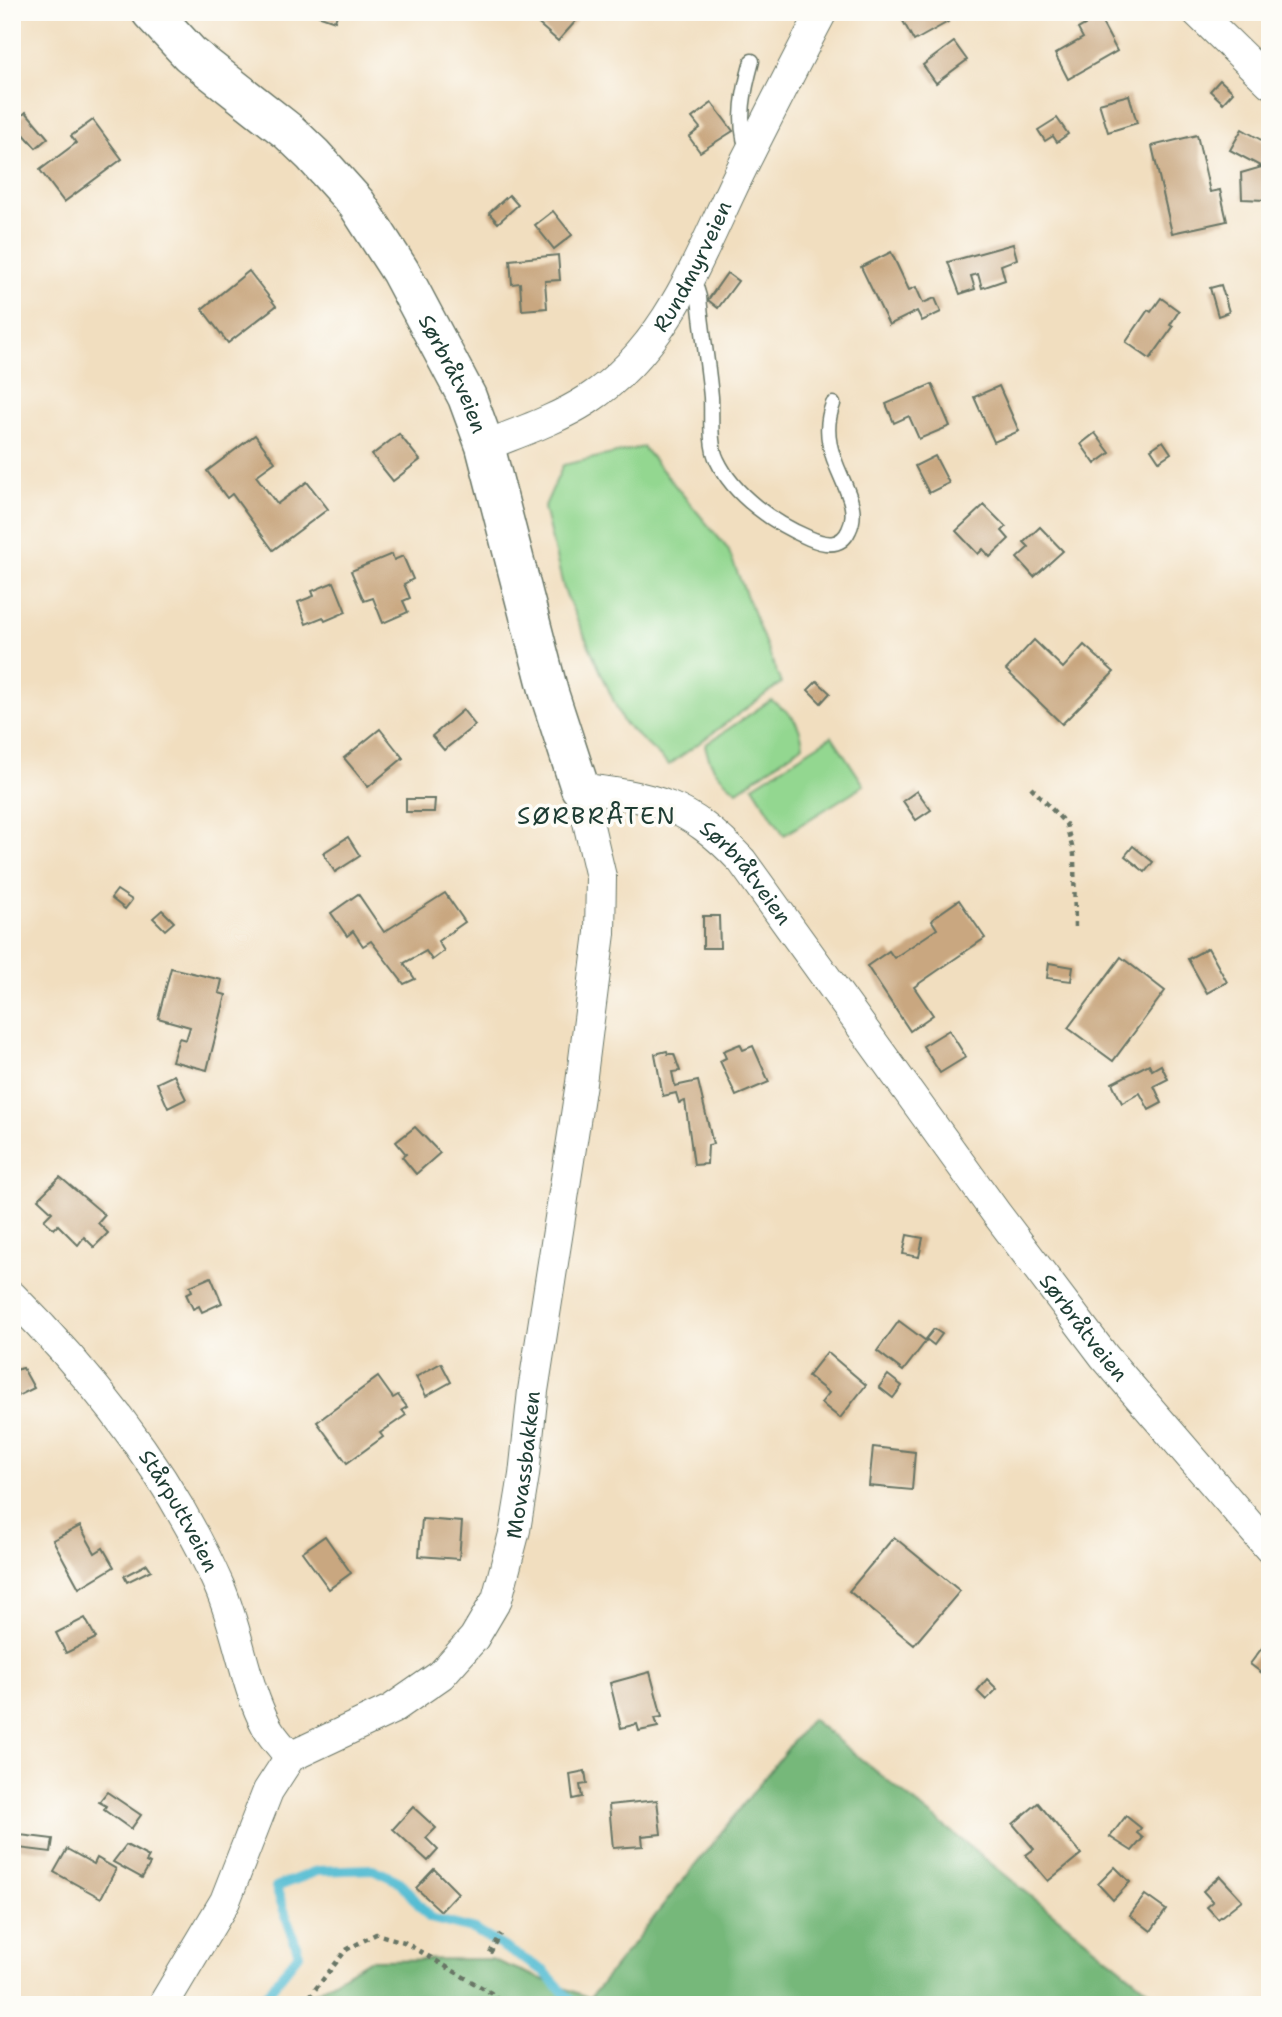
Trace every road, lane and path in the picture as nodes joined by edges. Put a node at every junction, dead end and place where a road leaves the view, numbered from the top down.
1 (151, 12) edge
2 (822, 12) edge
3 (1197, 12) edge
4 (752, 61) dead end
5 (1270, 83) edge
6 (749, 154) junction
7 (690, 281) junction
8 (833, 404) dead end
9 (485, 446) junction
10 (1031, 787) dead end
11 (580, 788) junction
12 (1075, 931) dead end
13 (12, 1296) edge
14 (1270, 1549) edge
15 (290, 1757) junction
16 (501, 1934) dead end
17 (490, 1953) dead end
18 (163, 2005) edge
19 (303, 2005) edge
20 (503, 2005) edge

1 - 9 street, Sørbråtveien
2 - 6 street, Rundmyrveien
3 - 5 street
4 - 6 lane
6 - 7 street, Rundmyrveien
7 - 8 lane
7 - 9 street, Rundmyrveien
9 - 11 street, Sørbråtveien
10 - 12 path
11 - 14 street, Sørbråtveien
11 - 15 street, Movassbakken
13 - 15 street, Stårputtveien
15 - 18 street
16 - 17 path
19 - 20 path

